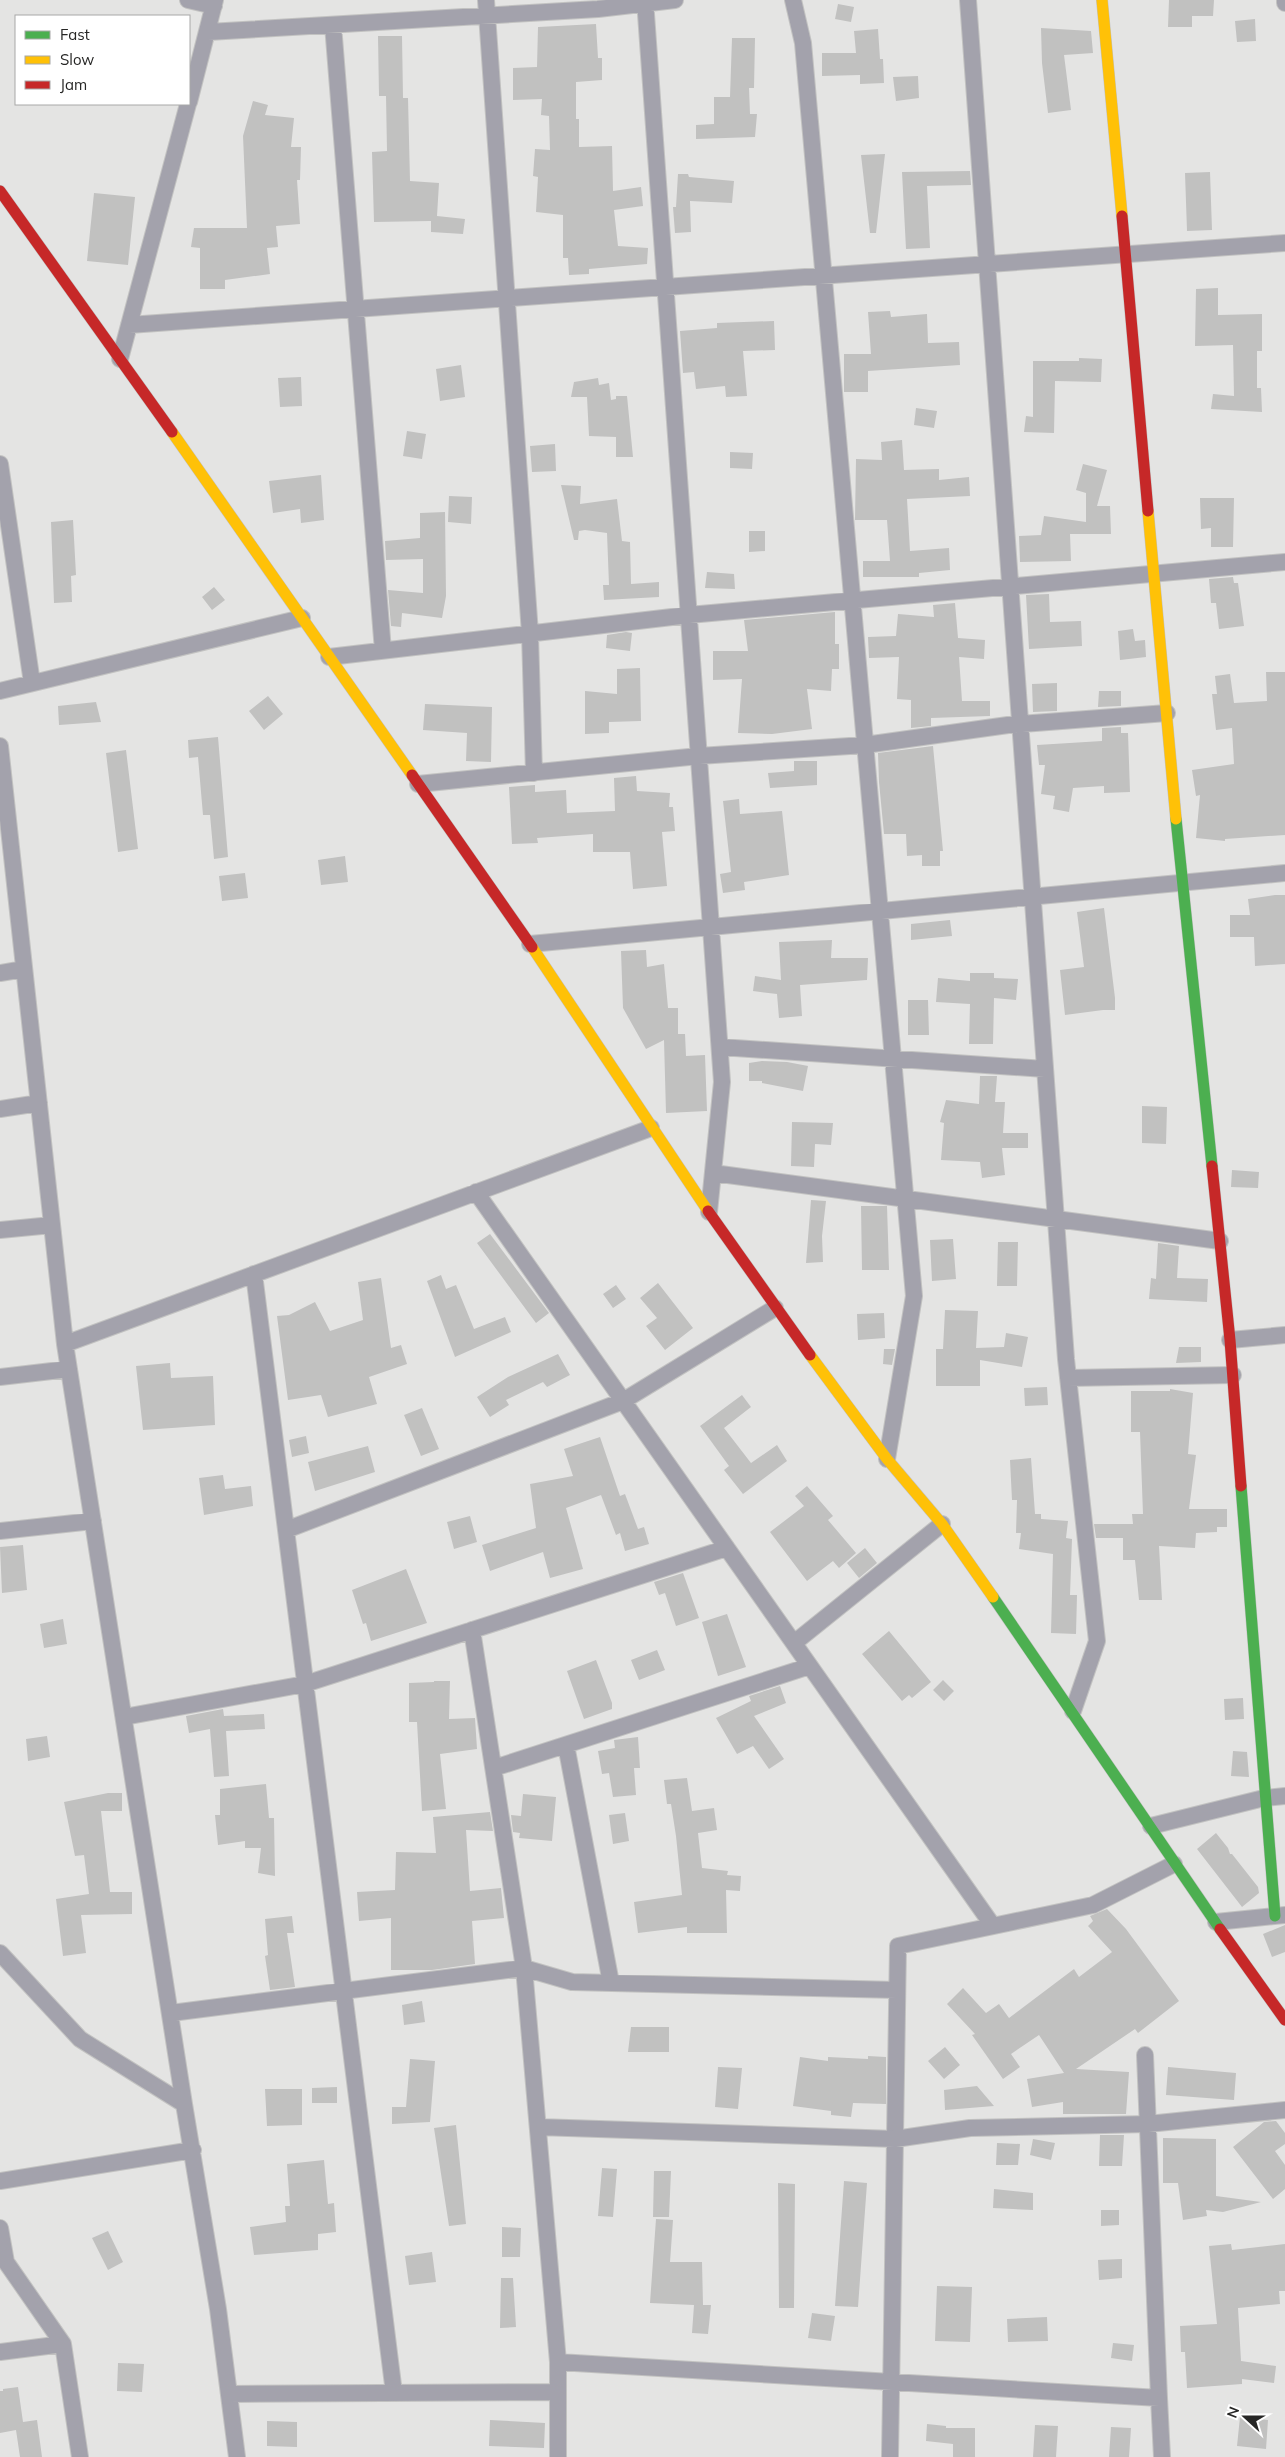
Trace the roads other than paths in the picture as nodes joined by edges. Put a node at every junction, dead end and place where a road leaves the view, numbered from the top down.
1 (188, 0) edge
2 (674, 0) edge
3 (793, 0) edge
4 (968, 0) edge
5 (1102, 0) edge
6 (645, 2) edge
7 (215, 3) edge
8 (487, 8) edge
9 (333, 25) junction
10 (208, 32) junction
11 (190, 99) edge
12 (188, 105) edge
13 (0, 191) edge
14 (1285, 243) edge
15 (1125, 255) junction
16 (987, 264) junction
17 (823, 276) junction
18 (666, 287) junction
19 (507, 299) junction
20 (356, 309) junction
21 (129, 325) junction
22 (120, 359) junction
23 (0, 464) edge
24 (1285, 562) edge
25 (1154, 574) junction
26 (1011, 586) junction
27 (852, 600) junction
28 (689, 615) junction
29 (302, 618) junction
30 (530, 634) junction
31 (383, 651) junction
32 (329, 658) junction
33 (32, 683) junction
34 (0, 690) edge
35 (1167, 713) junction
36 (1021, 724) junction
37 (865, 745) junction
38 (0, 746) edge
39 (699, 756) junction
40 (534, 773) junction
41 (418, 784) junction
42 (1285, 873) edge
43 (1182, 882) junction
44 (1033, 896) junction
45 (880, 911) junction
46 (712, 926) junction
47 (530, 944) junction
48 (24, 970) junction
49 (0, 972) edge
50 (720, 1047) junction
51 (893, 1060) junction
52 (1046, 1069) junction
53 (39, 1102) junction
54 (0, 1109) edge
55 (651, 1128) junction
56 (713, 1173) junction
57 (476, 1192) junction
58 (905, 1199) junction
59 (709, 1212) junction
60 (1056, 1218) junction
61 (52, 1224) junction
62 (0, 1230) edge
63 (1220, 1241) junction
64 (254, 1274) junction
65 (775, 1308) junction
66 (1285, 1335) edge
67 (1230, 1340) junction
68 (65, 1344) junction
69 (69, 1369) junction
70 (1232, 1375) junction
71 (0, 1377) edge
72 (1068, 1378) junction
73 (623, 1401) junction
74 (887, 1459) junction
75 (93, 1521) junction
76 (942, 1524) junction
77 (286, 1530) junction
78 (0, 1531) edge
79 (727, 1548) junction
80 (472, 1630) junction
81 (794, 1643) junction
82 (810, 1666) junction
83 (306, 1684) junction
84 (1073, 1711) junction
85 (124, 1717) junction
86 (566, 1745) junction
87 (494, 1768) junction
88 (1285, 1796) edge
89 (1264, 1798) junction
90 (1151, 1826) junction
91 (1174, 1864) junction
92 (1280, 1915) edge
93 (1216, 1922) junction
94 (994, 1926) junction
95 (0, 1953) edge
96 (524, 1968) junction
97 (611, 1983) junction
98 (897, 1990) junction
99 (344, 1991) junction
100 (172, 2013) junction
101 (1285, 2020) edge
102 (1145, 2055) dead end
103 (184, 2104) junction
104 (1285, 2110) edge
105 (1148, 2124) junction
106 (538, 2128) junction
107 (894, 2139) junction
108 (193, 2150) junction
109 (0, 2181) edge
110 (0, 2228) edge
111 (63, 2344) junction
112 (0, 2352) edge
113 (558, 2362) junction
114 (890, 2382) junction
115 (558, 2392) junction
116 (394, 2393) junction
117 (229, 2394) junction
118 (1159, 2398) junction
119 (80, 2457) edge
120 (236, 2457) edge
121 (558, 2457) edge
122 (890, 2457) edge
123 (1162, 2457) edge

1 - 7 street
2 - 6 street
3 - 17 street
4 - 16 street
5 - 15 main road
6 - 8 street
6 - 18 street
7 - 10 street
8 - 9 street
8 - 19 street
9 - 10 street
9 - 20 street
10 - 11 street
12 - 21 street
13 - 22 main road
14 - 15 street
15 - 16 street
15 - 25 main road
16 - 17 street
16 - 26 street
17 - 18 street
17 - 27 street
18 - 19 street
18 - 28 street
19 - 20 street
19 - 30 street
20 - 21 street
20 - 31 street
21 - 22 street
22 - 29 main road
23 - 33 street
24 - 25 street
25 - 26 street
25 - 35 main road
26 - 27 street
26 - 36 street
27 - 28 street
27 - 37 street
28 - 30 street
28 - 39 street
29 - 32 main road
29 - 33 street
30 - 31 street
30 - 40 street
31 - 32 street
32 - 41 main road
33 - 34 street
35 - 36 street
35 - 43 main road
36 - 37 street
36 - 44 street
37 - 39 street
37 - 45 street
38 - 48 street
39 - 40 street
39 - 46 street
40 - 41 street
41 - 47 main road
42 - 43 street
43 - 44 street
43 - 63 main road
44 - 45 street
44 - 52 street
45 - 46 street
45 - 51 street
46 - 47 street
46 - 50 street
47 - 55 main road
48 - 49 street
48 - 53 street
50 - 51 street
50 - 56 street
51 - 52 street
51 - 58 street
52 - 60 street
53 - 54 street
53 - 61 street
55 - 57 street
55 - 59 main road
56 - 58 street
56 - 59 street
57 - 64 street
57 - 73 street
58 - 60 street
58 - 74 street
59 - 65 main road
60 - 63 street
60 - 72 street
61 - 62 street
61 - 68 street
63 - 67 main road
64 - 68 street
64 - 77 street
65 - 73 street
65 - 74 main road
66 - 67 street
67 - 70 main road
68 - 69 street
69 - 71 street
69 - 75 street
70 - 72 street
70 - 89 main road
72 - 84 street
73 - 77 street
73 - 79 street
74 - 76 main road
75 - 78 street
75 - 85 street
76 - 81 street
76 - 84 main road
77 - 83 street
79 - 80 street
79 - 81 street
80 - 83 street
80 - 87 street
81 - 82 street
82 - 86 street
82 - 94 street
83 - 85 street
83 - 99 street
84 - 90 main road
85 - 100 street
86 - 87 street
86 - 97 street
87 - 96 street
88 - 89 street
89 - 90 street
89 - 92 main road
90 - 91 main road
91 - 93 main road
91 - 94 street
92 - 93 street
93 - 101 main road
94 - 98 street
95 - 103 street
96 - 97 street
96 - 99 street
96 - 106 street
97 - 98 street
98 - 107 street
99 - 100 street
99 - 116 street
100 - 103 street
102 - 105 street
103 - 108 street
104 - 105 street
105 - 107 street
105 - 118 street
106 - 107 street
106 - 113 street
107 - 114 street
108 - 109 street
108 - 117 street
110 - 111 street
111 - 112 street
111 - 119 street
113 - 114 street
113 - 115 street
114 - 118 street
114 - 122 street
115 - 116 street
115 - 121 street
116 - 117 street
117 - 120 street
118 - 123 street

